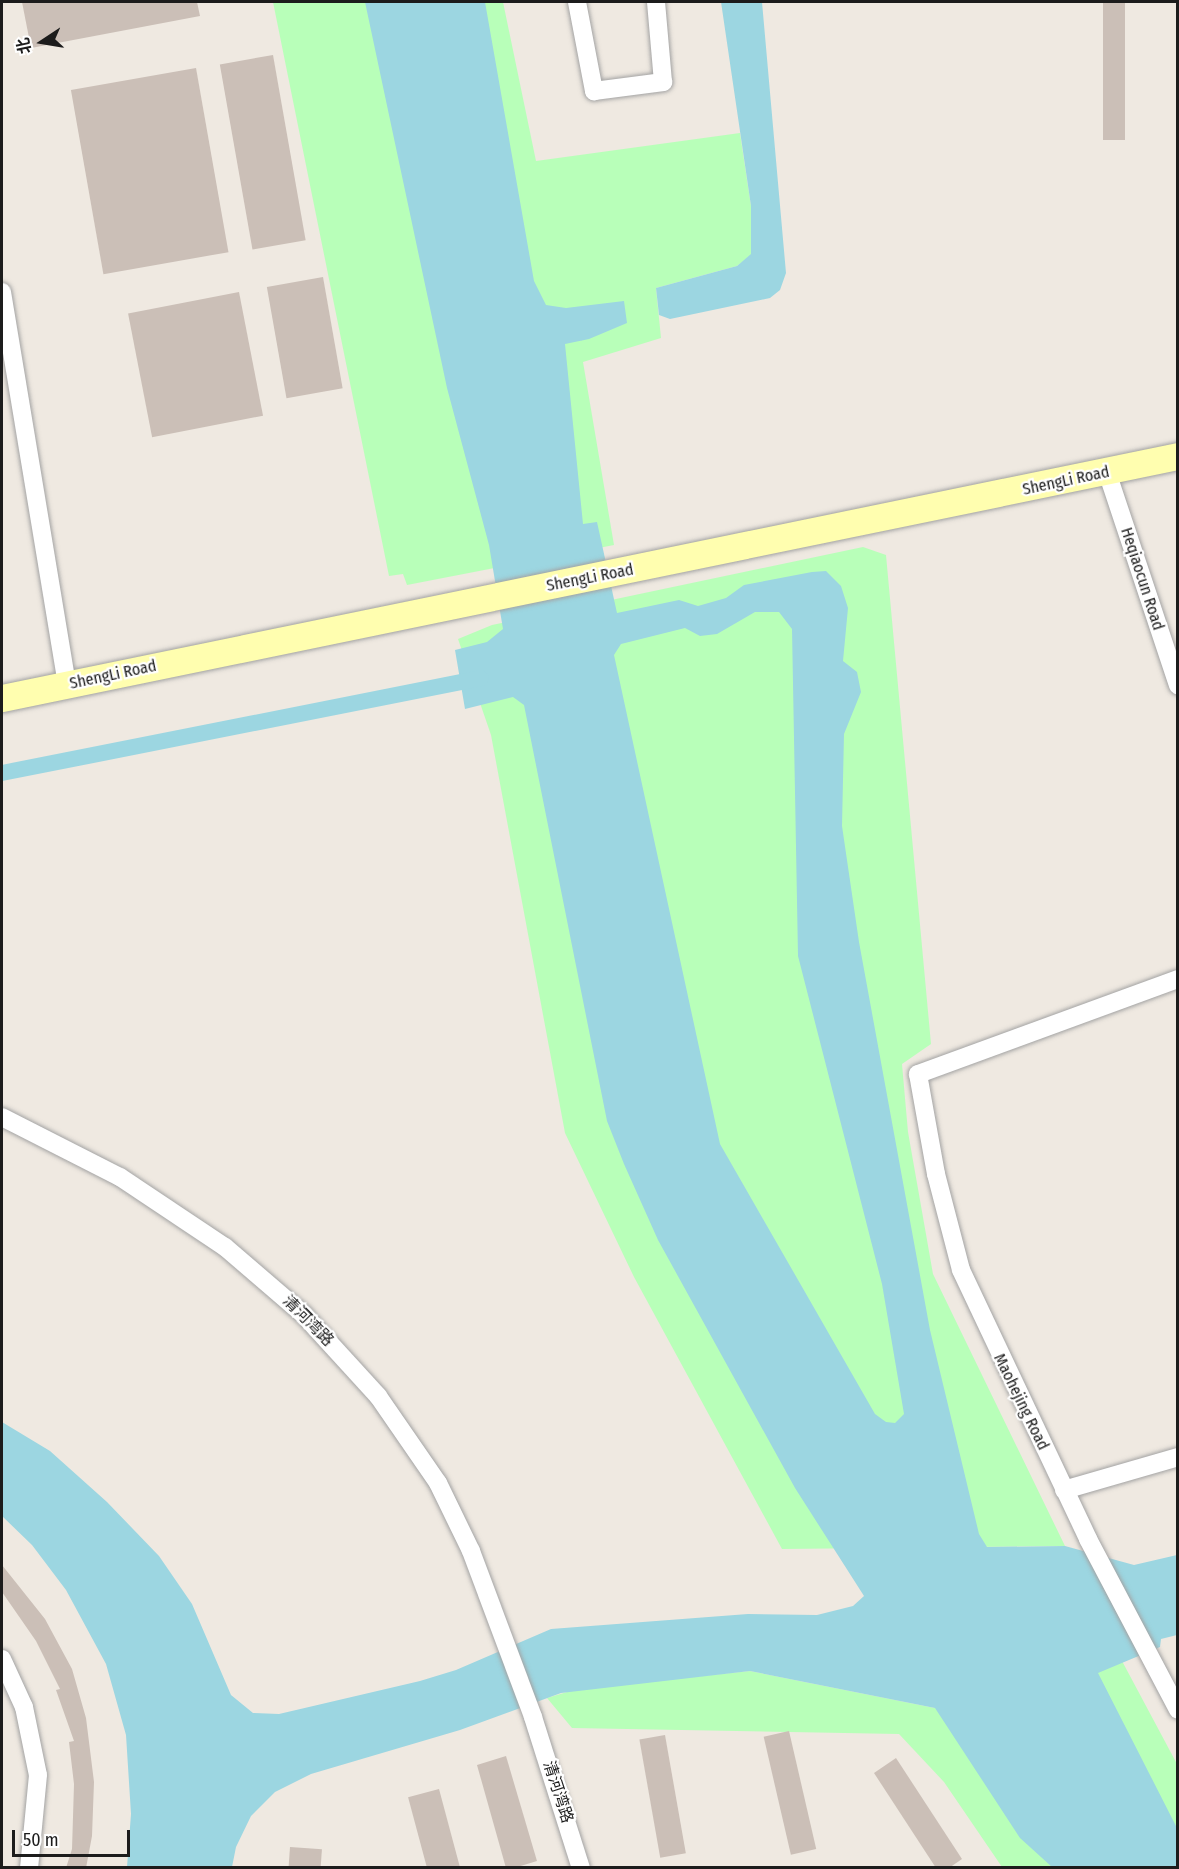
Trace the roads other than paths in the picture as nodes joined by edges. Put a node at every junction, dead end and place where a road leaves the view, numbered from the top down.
1 (577, 2) edge
2 (656, 2) edge
3 (2, 292) edge
4 (1178, 456) edge
5 (1107, 472) junction
6 (67, 684) junction
7 (1178, 685) edge
8 (2, 698) edge
9 (1178, 979) edge
10 (2, 1117) edge
11 (1178, 1457) edge
12 (1064, 1490) junction
13 (2, 1659) edge
14 (1176, 1708) edge
15 (29, 1868) edge
16 (581, 1868) edge

1 - 2 street
3 - 6 street
4 - 5 main road, ShengLi Road
5 - 6 main road, ShengLi Road
5 - 7 street, Heqiaocun Road
6 - 8 main road, ShengLi Road
9 - 12 street, Maohejing Road
10 - 16 street, 清河湾路
11 - 12 street
12 - 14 street, Maohejing Road
13 - 15 street

